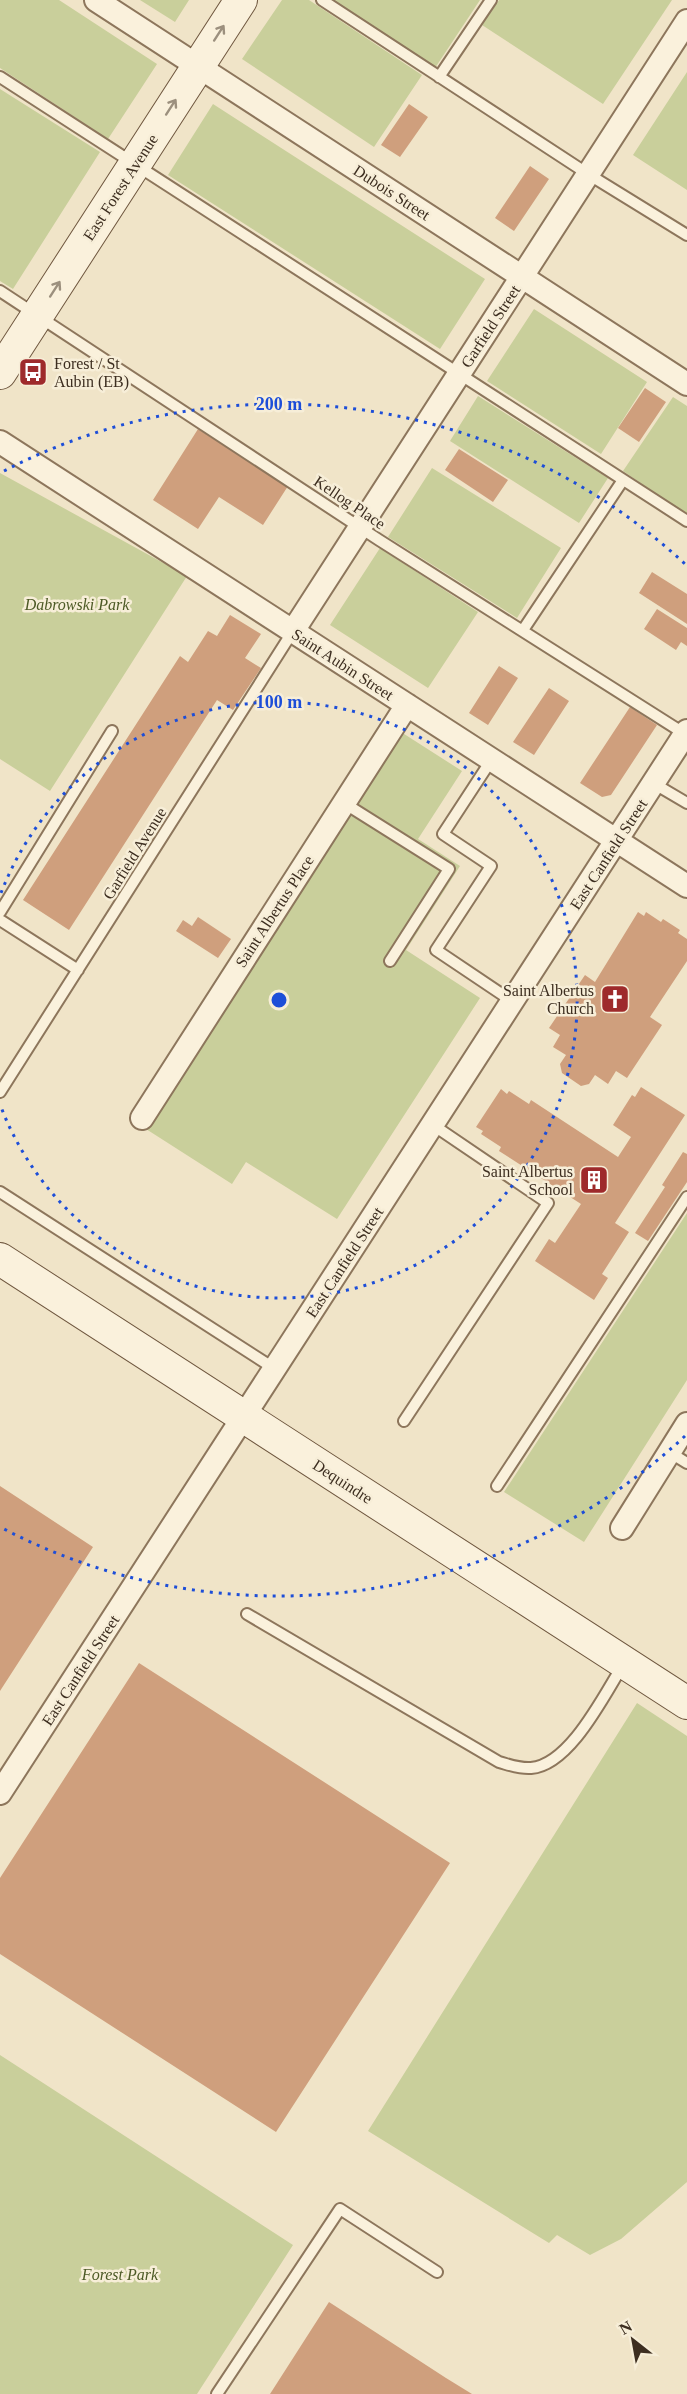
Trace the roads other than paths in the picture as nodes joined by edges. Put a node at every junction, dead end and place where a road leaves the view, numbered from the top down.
1 (96, 0) edge
2 (241, 0) edge
3 (322, 0) edge
4 (491, 0) edge
5 (687, 21) edge
6 (198, 66) junction
7 (0, 77) edge
8 (439, 77) junction
9 (135, 164) junction
10 (588, 174) junction
11 (687, 235) edge
12 (522, 277) junction
13 (0, 291) edge
14 (38, 315) junction
15 (0, 373) edge
16 (458, 375) junction
17 (687, 384) edge
18 (0, 442) edge
19 (623, 480) junction
20 (687, 521) edge
21 (360, 526) junction
22 (524, 630) junction
23 (293, 631) junction
24 (407, 705) junction
25 (112, 731) dead end
26 (686, 733) edge
27 (492, 759) junction
28 (653, 783) junction
29 (344, 803) junction
30 (687, 804) edge
31 (616, 840) junction
32 (687, 885) edge
33 (4, 895) edge
34 (0, 912) edge
35 (0, 920) edge
36 (390, 961) dead end
37 (78, 970) junction
38 (512, 1001) junction
39 (0, 1092) edge
40 (142, 1118) dead end
41 (432, 1125) junction
42 (0, 1192) edge
43 (687, 1197) edge
44 (0, 1258) edge
45 (275, 1369) junction
46 (243, 1417) junction
47 (404, 1421) dead end
48 (687, 1424) edge
49 (678, 1457) edge
50 (497, 1486) dead end
51 (622, 1528) dead end
52 (247, 1614) dead end
53 (625, 1663) junction
54 (687, 1703) edge
55 (0, 1792) edge
56 (437, 2272) dead end
57 (217, 2394) edge

1 - 6 street, Dubois Street
6 -> 2 street, East Forest Avenue
3 - 8 lane
4 - 8 lane
5 - 10 street, Garfield Street
9 -> 6 street, East Forest Avenue
6 - 12 street, Dubois Street
7 - 9 lane
8 - 10 lane
14 -> 9 street, East Forest Avenue
9 - 16 lane
10 - 11 lane
10 - 12 street, Garfield Street
12 - 16 street, Garfield Street
12 - 17 street, Dubois Street
13 - 14 lane, Kellog Place
14 - 15 street, East Forest Avenue
14 - 21 lane, Kellog Place
16 - 19 lane
16 - 21 street, Garfield Street
18 - 23 street, Saint Aubin Street
19 - 20 lane
19 - 22 lane
21 - 22 lane, Kellog Place
21 - 23 street, Garfield Street
22 - 26 lane, Kellog Place
23 - 24 street, Saint Aubin Street
23 - 37 lane, Garfield Avenue
24 - 27 street, Saint Aubin Street
24 - 29 street, Saint Albertus Place
25 - 33 lane
26 - 28 street, East Canfield Street
27 - 31 street, Saint Aubin Street
27 - 38 lane
28 - 30 lane
28 - 31 street, East Canfield Street
29 - 36 lane
29 - 40 street, Saint Albertus Place
31 - 32 street, Saint Aubin Street
31 - 38 street, East Canfield Street
33 - 34 lane
35 - 37 lane
37 - 39 lane, Garfield Avenue
38 - 41 street, East Canfield Street
41 - 45 street, East Canfield Street
41 - 47 lane
42 - 45 lane
43 - 50 lane
44 - 46 street, Dequindre
45 - 46 street, East Canfield Street
46 - 53 street, Dequindre
46 - 55 street, East Canfield Street
48 - 49 street
49 - 51 street
52 - 53 lane
53 - 54 street, Dequindre
56 - 57 lane

